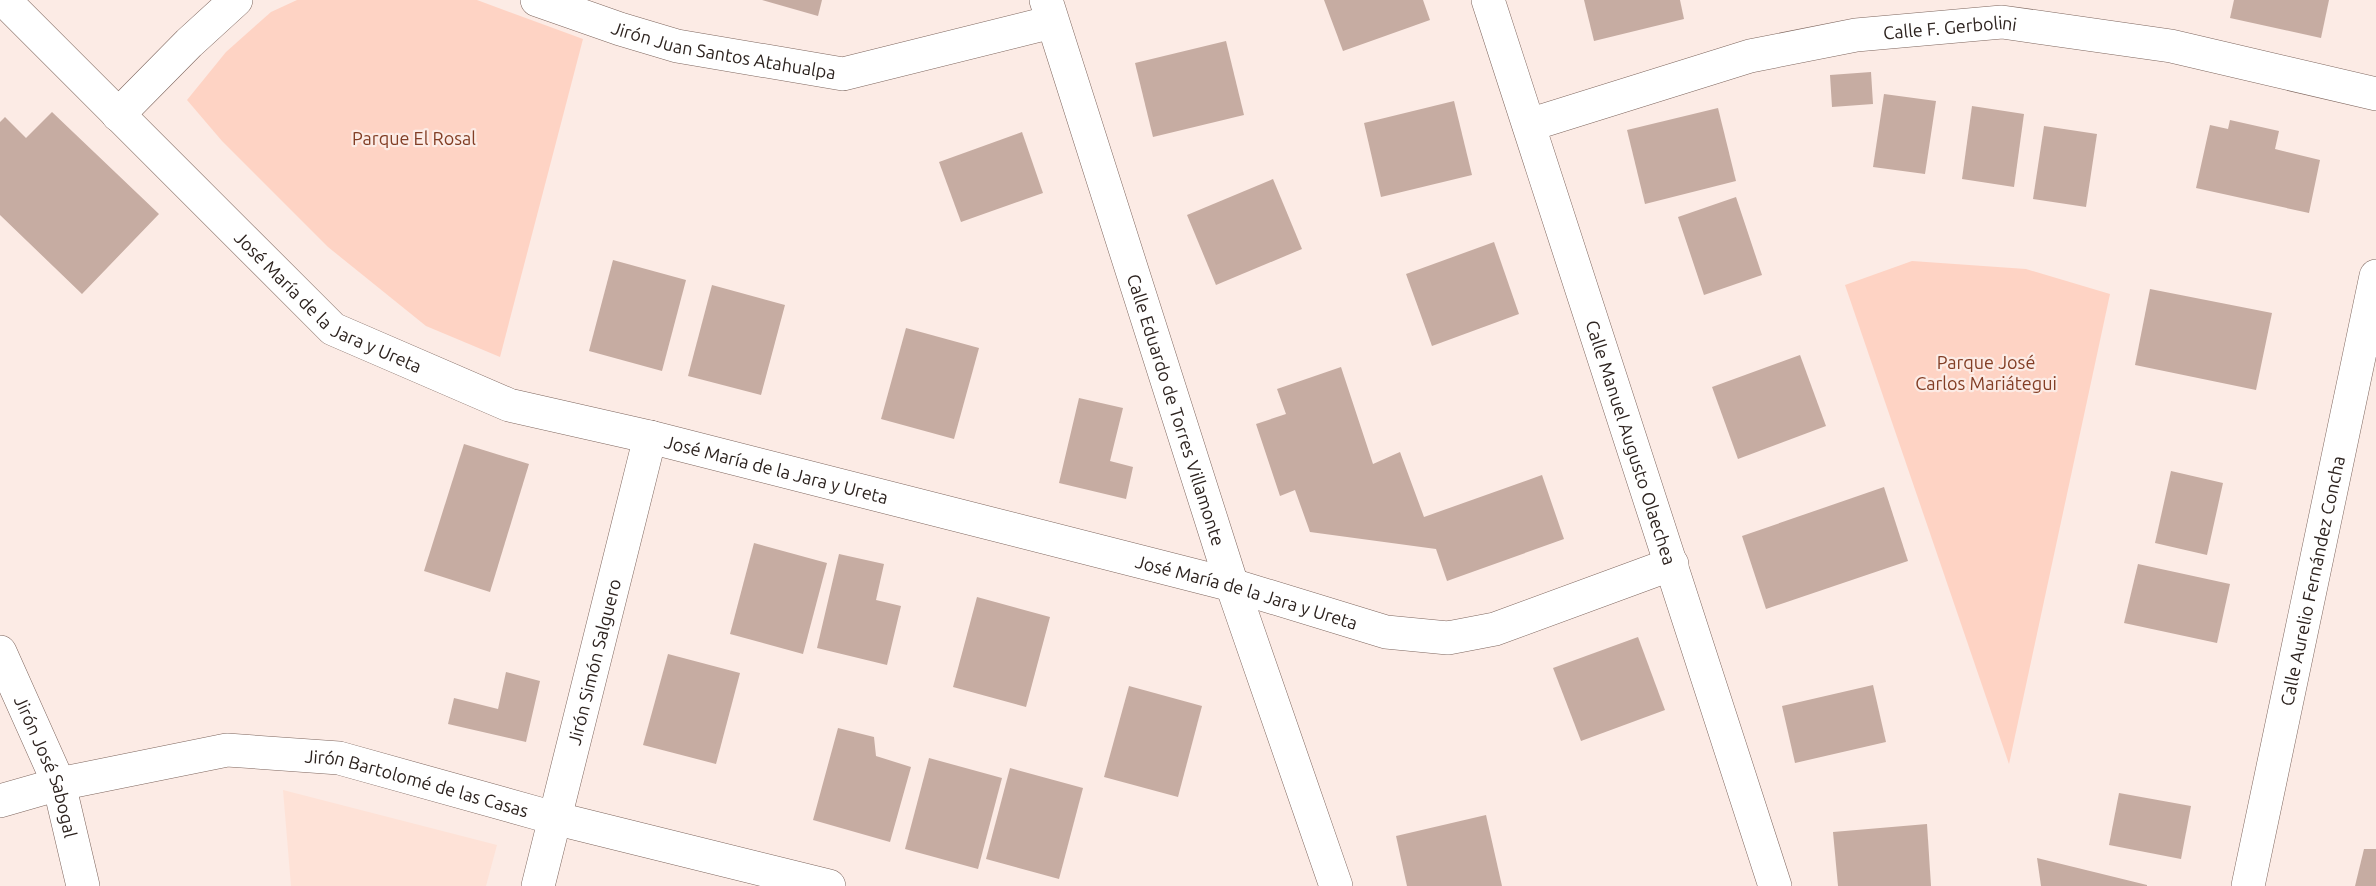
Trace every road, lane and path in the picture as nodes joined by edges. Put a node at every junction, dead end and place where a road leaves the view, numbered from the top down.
1 (4, 0) edge
2 (236, 0) edge
3 (537, 0) edge
4 (1488, 0) edge
5 (1049, 11) edge
6 (2376, 94) edge
7 (118, 115) junction
8 (1529, 125) junction
9 (2376, 276) edge
10 (650, 437) junction
11 (1672, 564) junction
12 (1232, 585) junction
13 (0, 652) edge
14 (59, 784) junction
15 (0, 801) edge
16 (554, 818) junction
17 (83, 886) edge
18 (538, 886) edge
19 (829, 886) edge
20 (1336, 886) edge
21 (1776, 886) edge
22 (2248, 886) edge

1 - 7 street, José María de la Jara y Ureta
2 - 7 street
3 - 5 street, Jirón Juan Santos Atahualpa
4 - 8 street, Calle Manuel Augusto Olaechea
5 - 12 street, Calle Eduardo de Torres Villamonte
6 - 8 street, Calle F. Gerbolini
7 - 10 street, José María de la Jara y Ureta
8 - 11 street, Calle Manuel Augusto Olaechea
9 - 22 street, Calle Aurelio Fernández Concha
10 - 12 street, José María de la Jara y Ureta
10 - 16 street, Jirón Simón Salguero
11 - 12 street, José María de la Jara y Ureta
11 - 21 street, Calle Manuel Augusto Olaechea
12 - 20 street, Calle Eduardo de Torres Villamonte
13 - 14 street, Jirón José Sabogal
14 - 15 street, Jirón Bartolomé de las Casas
14 - 16 street, Jirón Bartolomé de las Casas
14 - 17 street, Jirón José Sabogal
16 - 18 street, Jirón Simón Salguero
16 - 19 street, Jirón Bartolomé de las Casas

